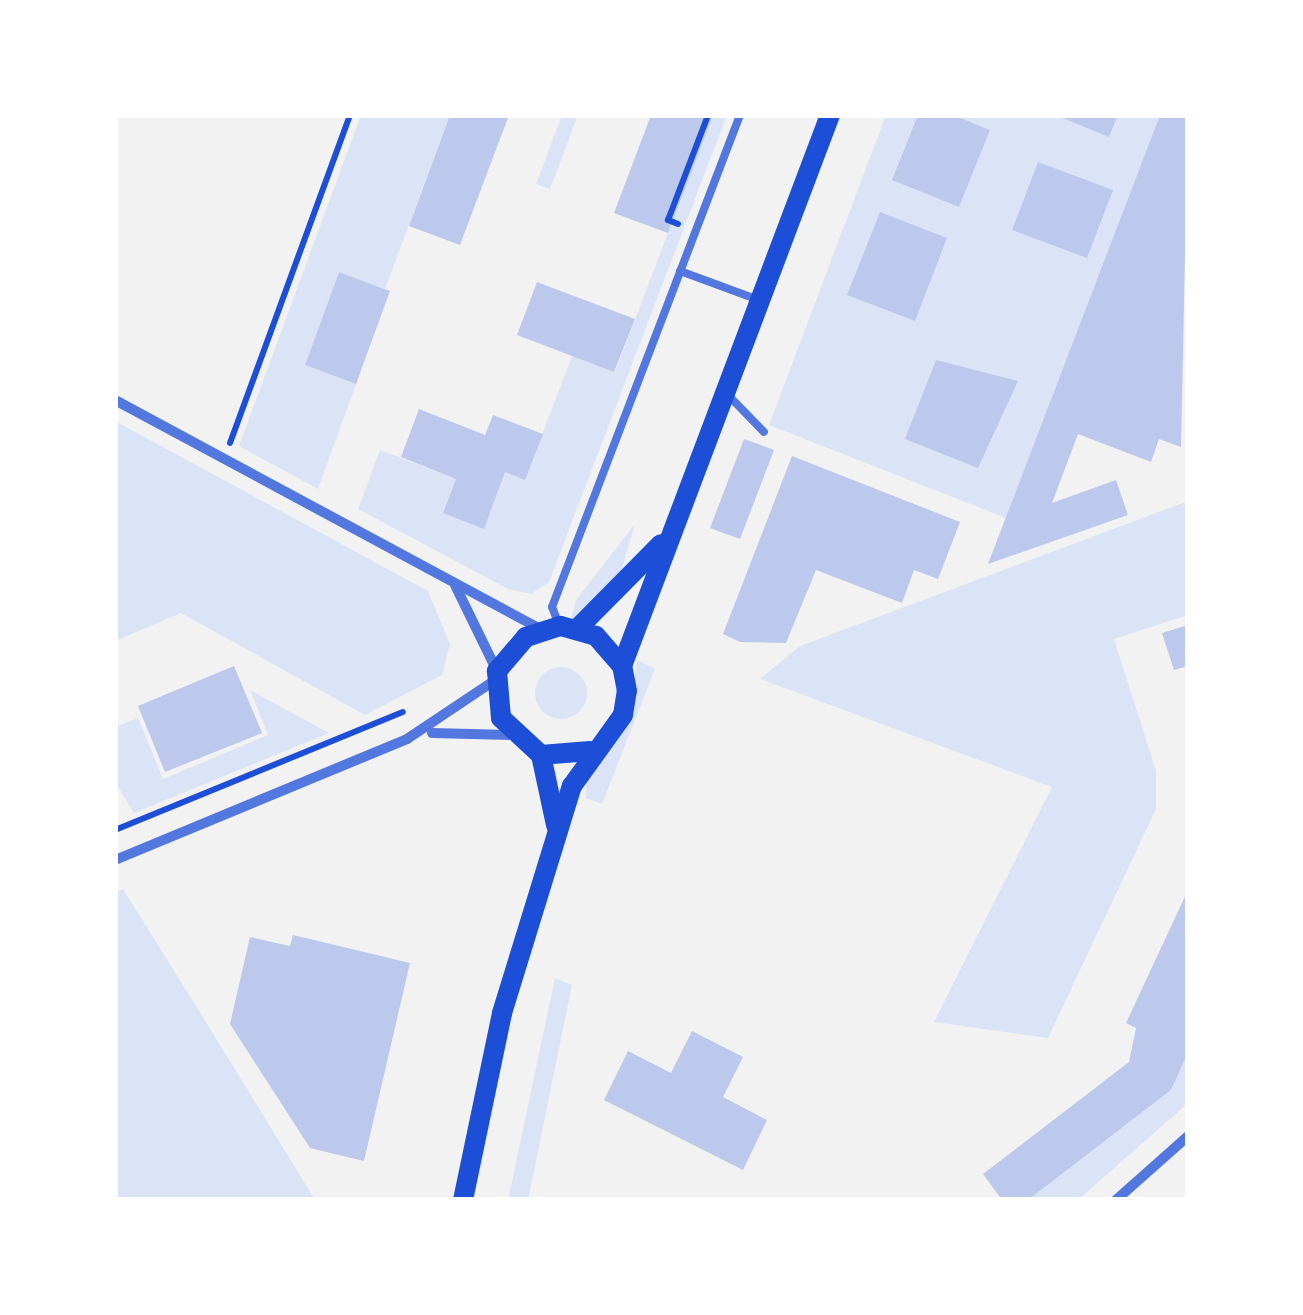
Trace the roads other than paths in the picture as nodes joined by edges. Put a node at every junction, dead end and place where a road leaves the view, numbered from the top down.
1 (740, 115) edge
2 (830, 115) edge
3 (680, 271) junction
4 (760, 301) junction
5 (725, 393) junction
6 (115, 400) edge
7 (764, 432) dead end
8 (675, 527) junction
9 (451, 580) junction
10 (560, 628) junction
11 (622, 666) junction
12 (496, 675) junction
13 (512, 735) junction
14 (407, 740) junction
15 (590, 751) junction
16 (541, 754) junction
17 (556, 842) junction
18 (115, 860) edge
19 (1188, 1136) edge
20 (463, 1200) edge
21 (1116, 1200) edge

1 - 3 lane
2 - 4 main road
3 - 4 lane
3 - 10 lane
4 - 5 main road
5 - 7 lane
5 - 8 main road
6 - 9 street
8 - 10 main road
8 - 11 main road
9 - 10 street
9 - 12 street
10 - 11 main road
10 - 12 main road
11 - 15 main road
12 - 13 main road
12 - 14 street
13 - 14 street
13 - 16 main road
14 - 18 street
15 - 16 main road
15 - 17 main road
16 - 17 main road
17 - 20 main road
19 - 21 street

